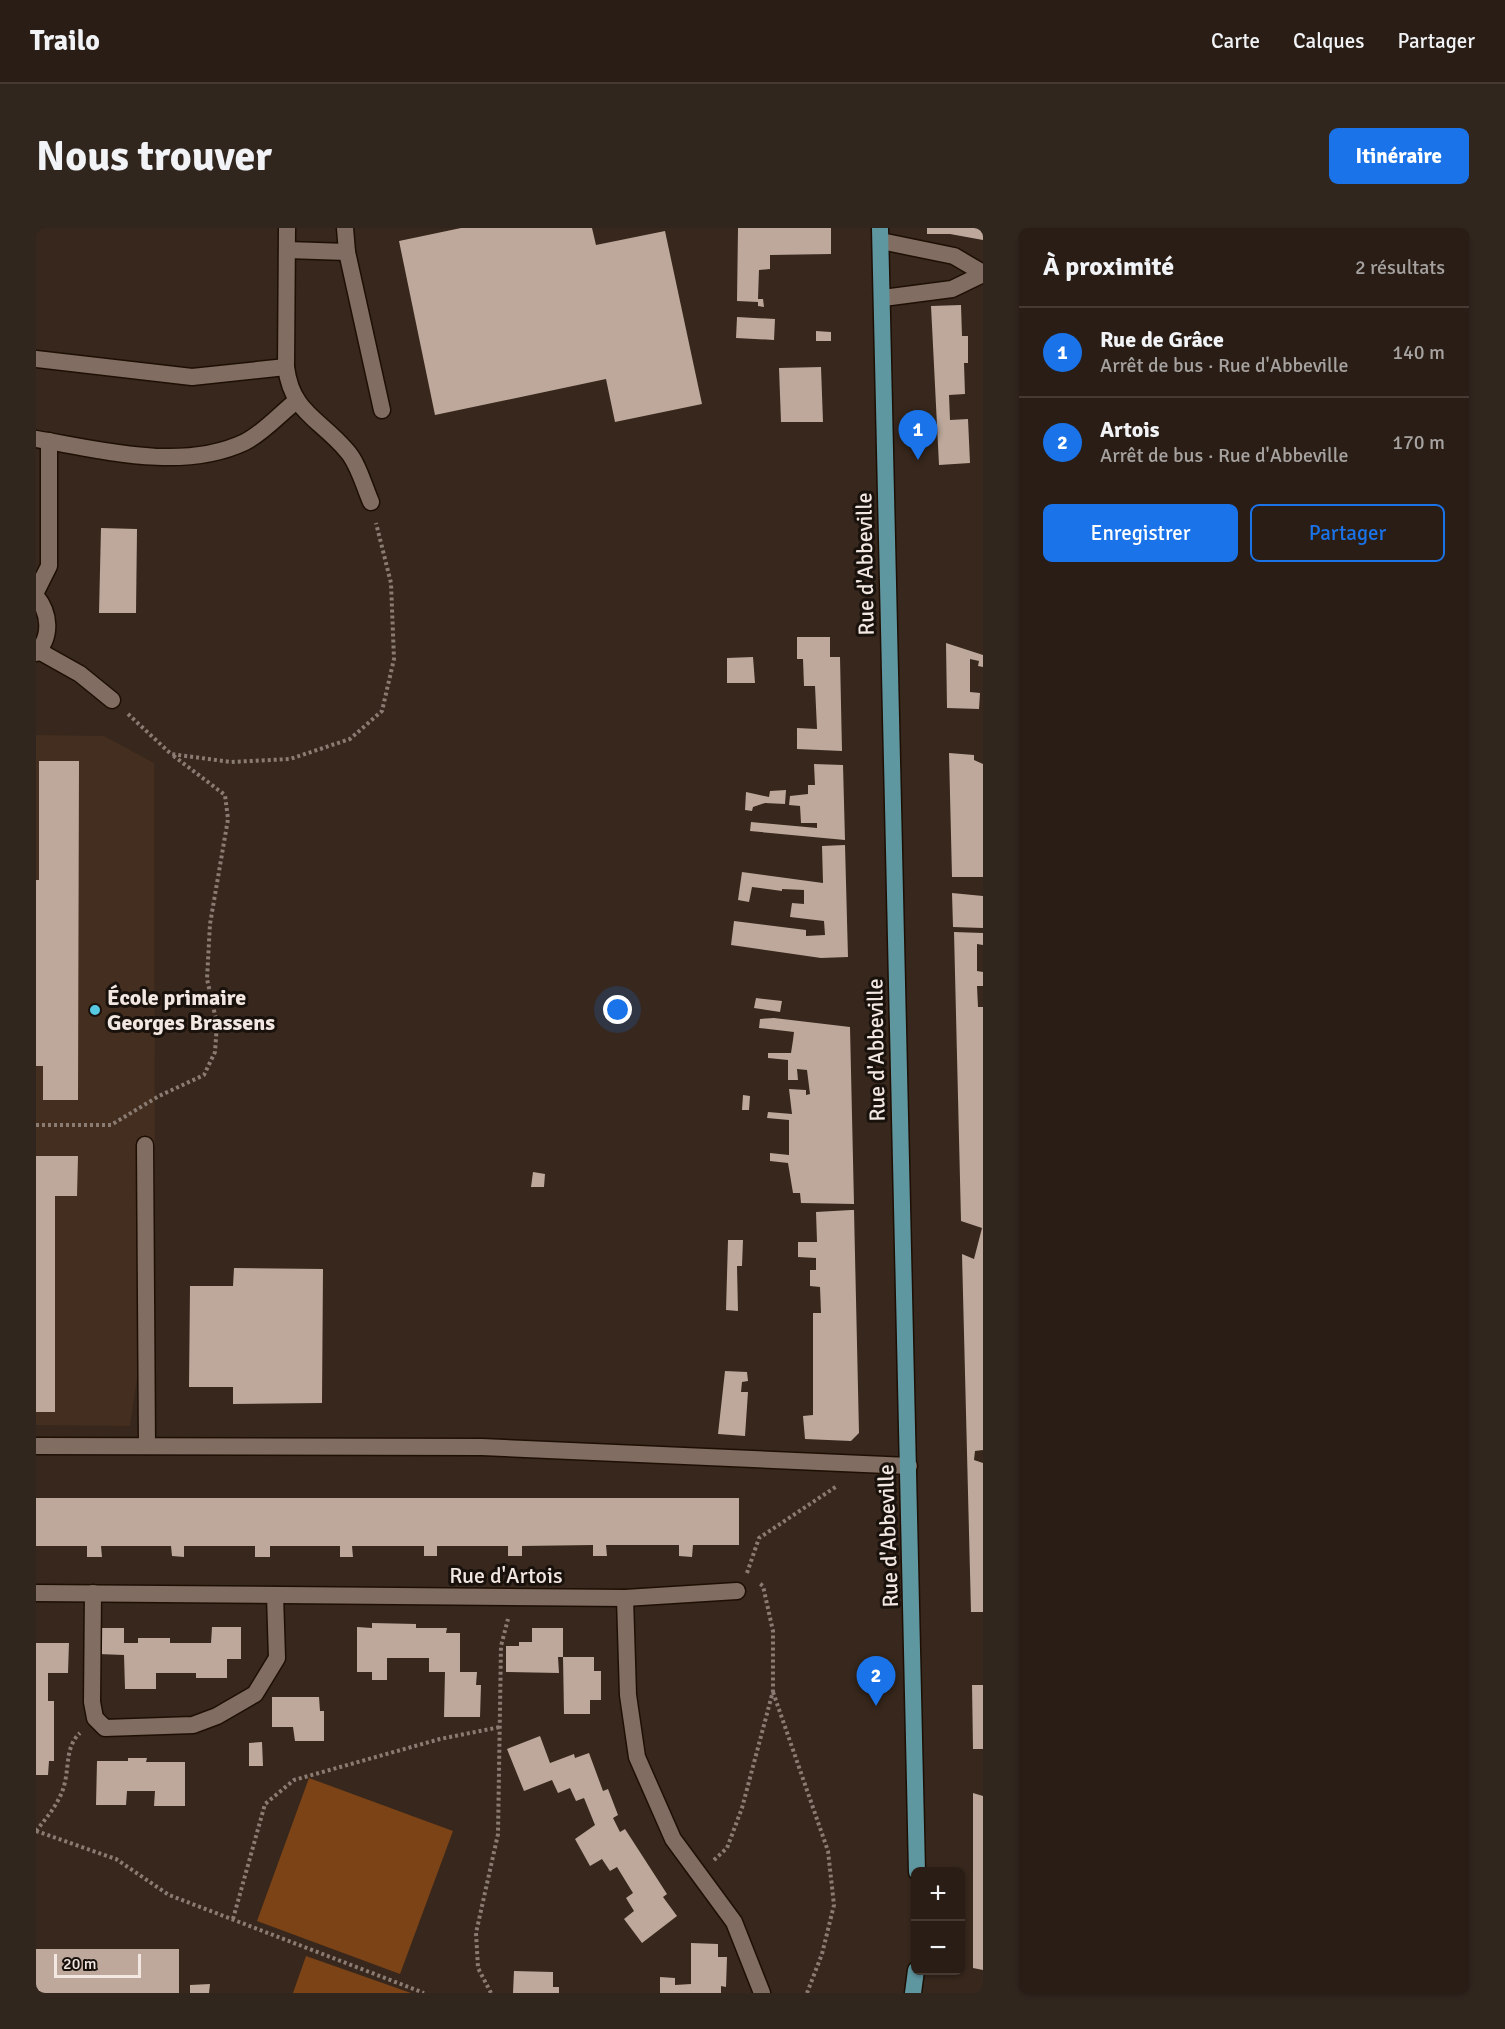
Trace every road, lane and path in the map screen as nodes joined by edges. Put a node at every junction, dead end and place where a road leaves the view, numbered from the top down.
1 (287, 228) edge
2 (345, 228) edge
3 (881, 234) edge
4 (287, 250) junction
5 (347, 252) junction
6 (983, 273) edge
7 (883, 298) junction
8 (36, 359) edge
9 (286, 367) junction
10 (295, 402) junction
11 (382, 410) dead end
12 (42, 440) edge
13 (370, 502) joint
14 (36, 594) edge
15 (37, 652) edge
16 (112, 700) joint
17 (171, 754) junction
18 (36, 1125) edge
19 (145, 1145) dead end
20 (36, 1446) edge
21 (147, 1446) junction
22 (909, 1466) junction
23 (829, 1491) dead end
24 (747, 1573) junction
25 (737, 1591) joint
26 (36, 1593) edge
27 (93, 1593) junction
28 (275, 1595) junction
29 (513, 1598) junction
30 (625, 1598) junction
31 (773, 1691) junction
32 (95, 1718) junction
33 (500, 1727) junction
34 (36, 1831) edge
35 (917, 1867) edge
36 (699, 1874) junction
37 (233, 1919) junction
38 (917, 1975) edge
39 (919, 1975) edge
40 (424, 1993) edge
41 (491, 1993) edge
42 (762, 1993) edge
43 (807, 1993) edge
44 (913, 1993) edge
45 (923, 1993) edge

1 - 4 street
2 - 5 street
3 - 6 street
3 - 7 main road, Rue d'Abbeville
4 - 5 street
4 - 9 street
5 - 11 street
6 - 7 street
7 - 22 main road, Rue d'Abbeville
8 - 9 street
9 - 10 street
10 - 12 street
10 - 13 street
12 - 14 street
13 - 17 path
14 - 15 street
15 - 16 street
16 - 17 path
17 - 18 path
19 - 21 street
20 - 21 street
21 - 22 street
22 - 35 main road, Rue d'Abbeville
23 - 24 path
24 - 25 path
24 - 31 path
25 - 30 street, Rue d'Artois
26 - 27 street, Rue d'Artois
27 - 28 street, Rue d'Artois
27 - 32 street
28 - 29 street, Rue d'Artois
28 - 32 street
29 - 30 street, Rue d'Artois
29 - 33 path
30 - 36 street
31 - 36 path
31 - 43 path
32 - 34 path
33 - 37 path
33 - 41 path
34 - 37 path
36 - 42 street
37 - 40 path
38 - 44 main road
39 - 45 main road

